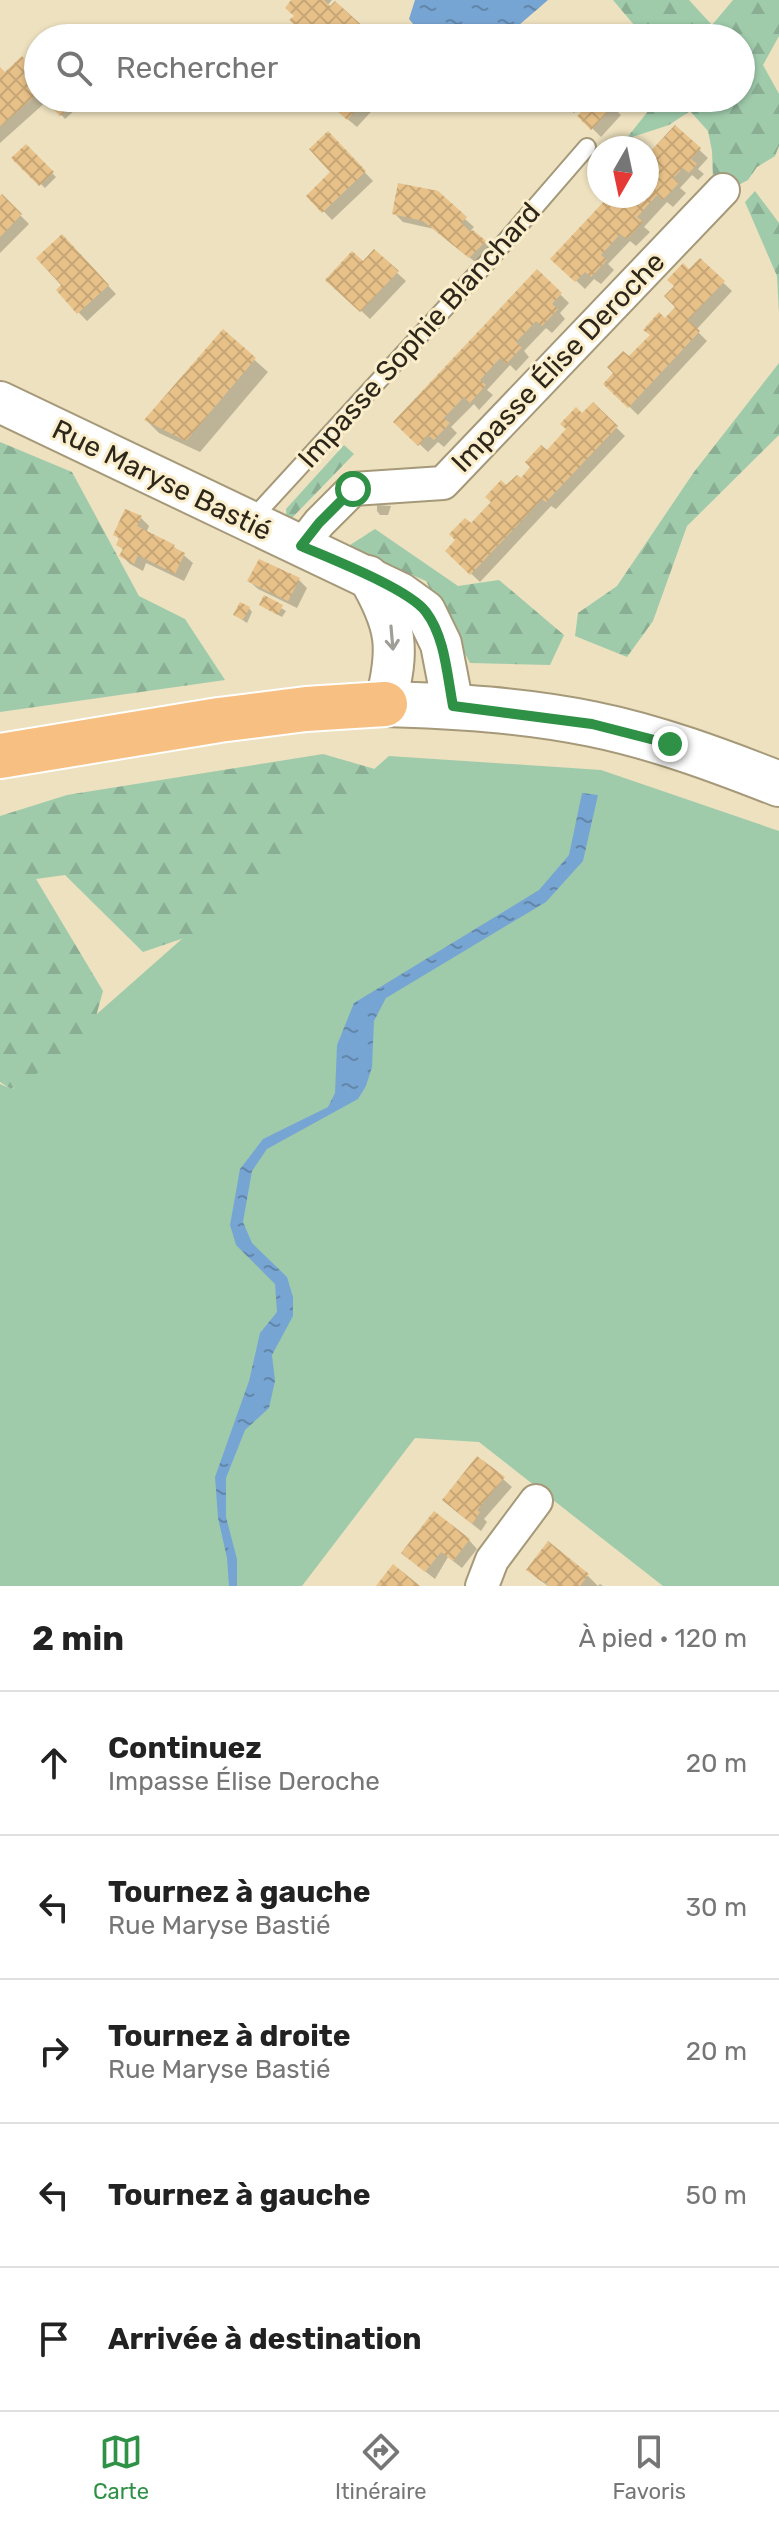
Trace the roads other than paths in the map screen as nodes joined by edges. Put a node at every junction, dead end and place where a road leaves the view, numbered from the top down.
1 (587, 147) dead end
2 (723, 190) dead end
3 (0, 402) edge
4 (249, 521) junction
5 (301, 546) junction
6 (368, 576) junction
7 (385, 704) junction
8 (453, 706) junction
9 (0, 756) edge
10 (779, 784) edge
11 (536, 1501) dead end
12 (482, 1586) edge

1 - 4 lane, Impasse Sophie Blanchard
2 - 5 street, Impasse Élise Deroche
3 - 4 street, Rue Maryse Bastié
4 - 5 street, Rue Maryse Bastié
5 - 6 street, Rue Maryse Bastié
6 -> 7 street
6 - 8 street, Rue Maryse Bastié
7 - 8 main road
7 - 9 highway
8 - 10 main road
11 - 12 street

